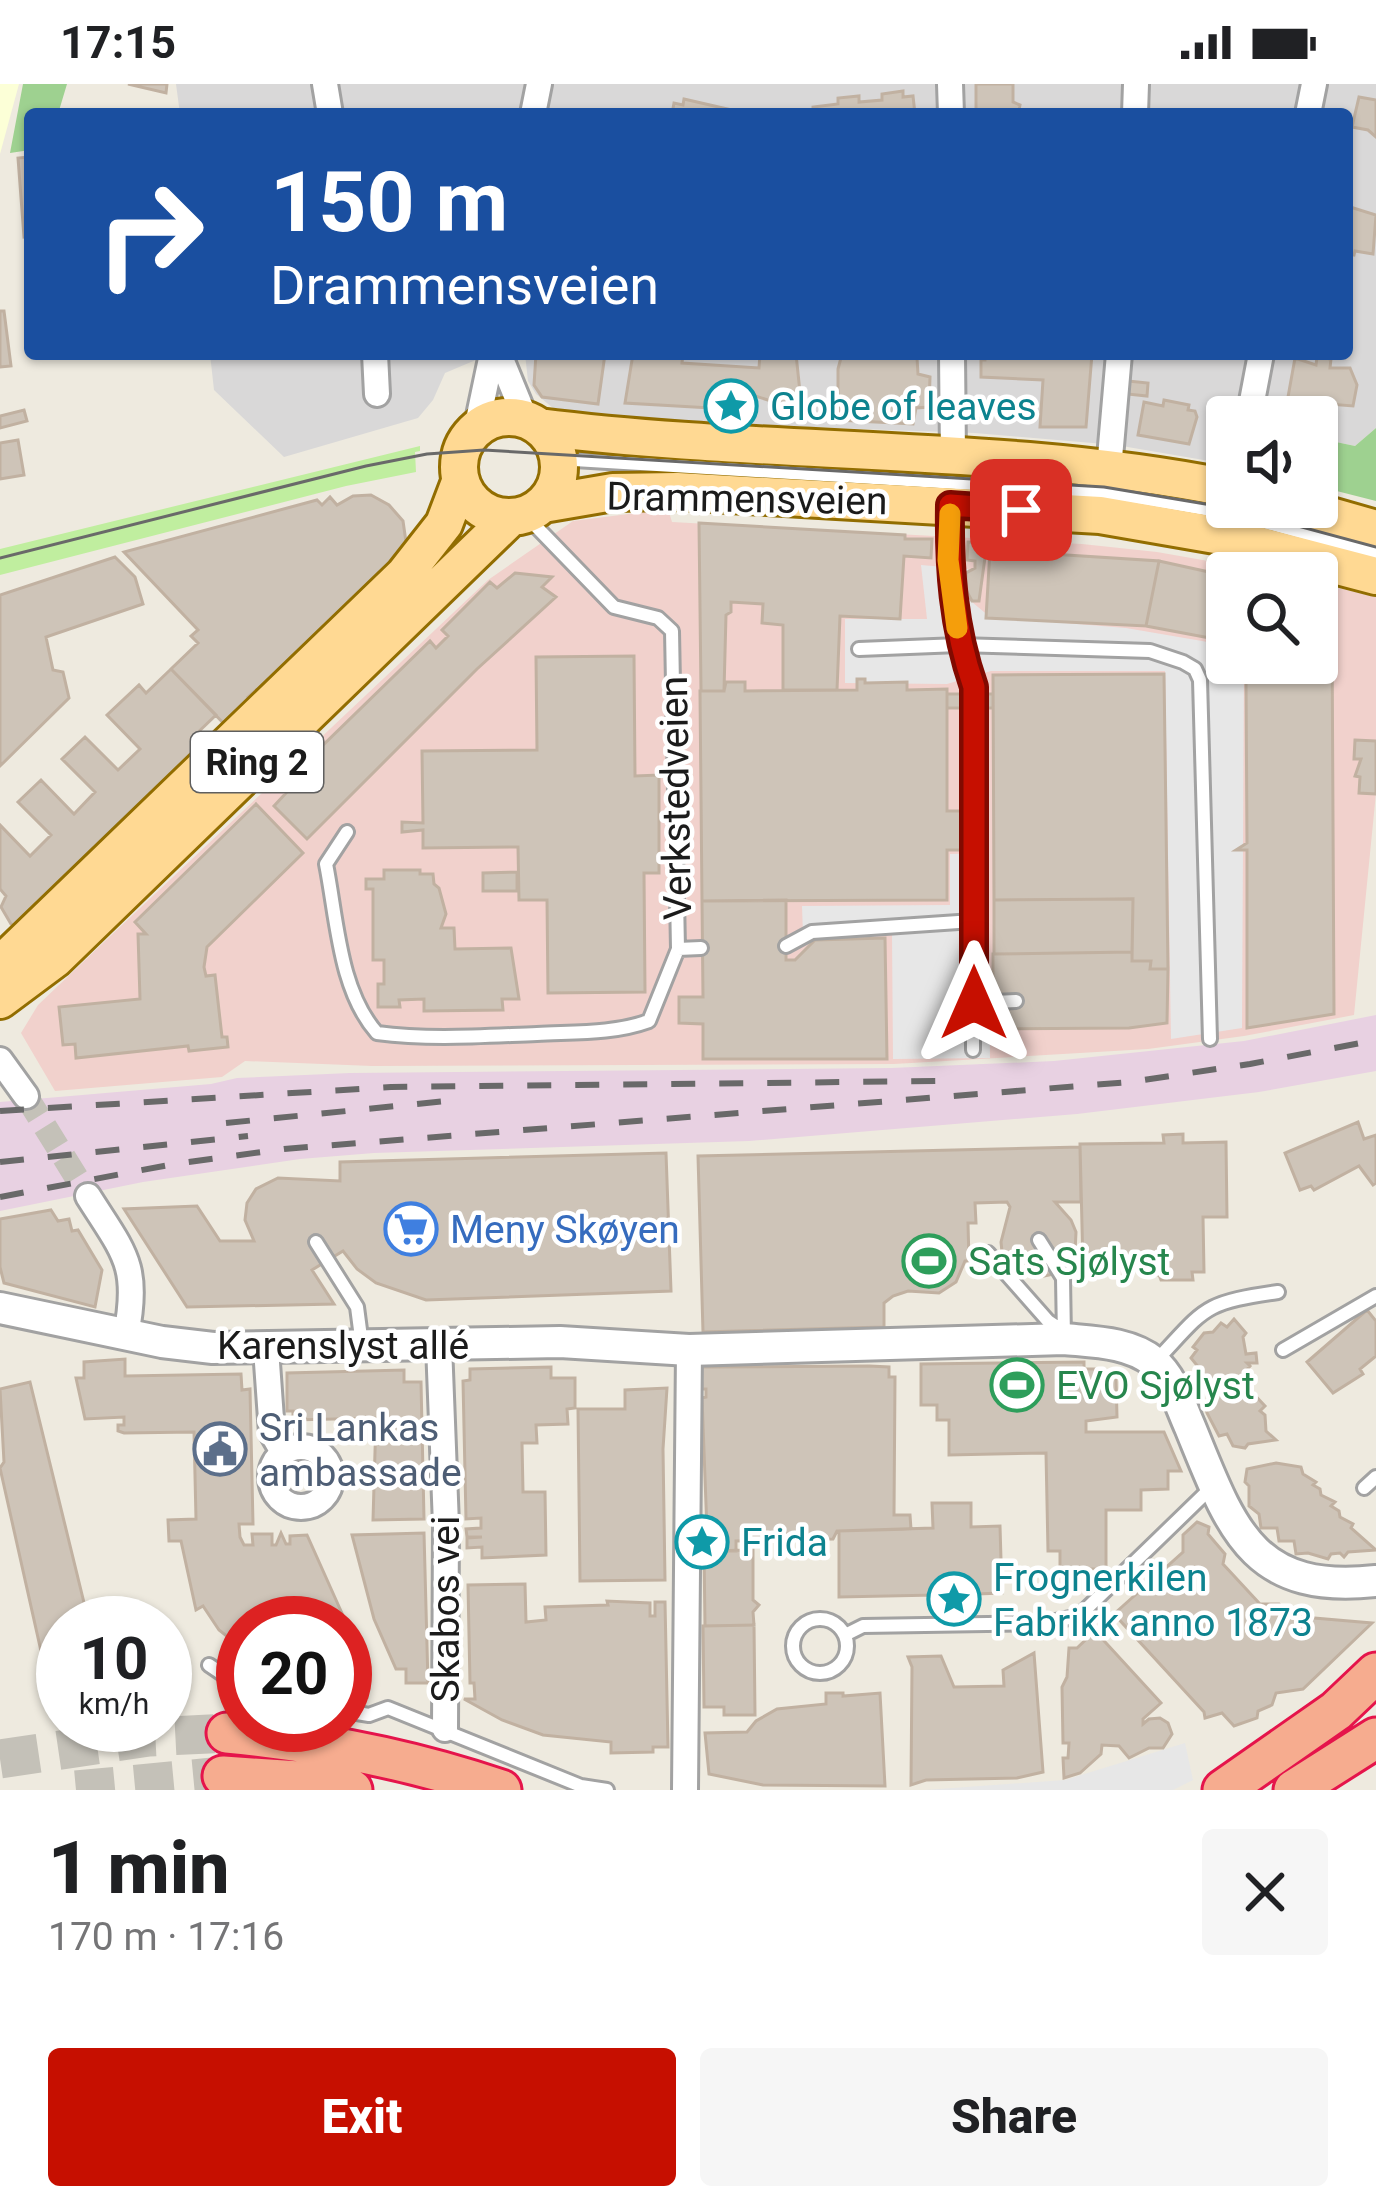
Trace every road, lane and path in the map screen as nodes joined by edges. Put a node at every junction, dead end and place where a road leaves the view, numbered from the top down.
1 (375, 360) edge
2 (494, 360) edge
3 (498, 360) edge
4 (952, 360) edge
5 (1118, 360) edge
6 (1260, 360) edge
7 (377, 394) dead end
8 (1253, 396) edge
9 (476, 430) junction
10 (541, 435) junction
11 (953, 456) junction
12 (1109, 469) junction
13 (460, 482) junction
14 (1206, 485) edge
15 (950, 505) junction
16 (526, 512) junction
17 (1338, 518) edge
18 (1376, 529) edge
19 (1376, 553) edge
20 (1376, 576) edge
21 (959, 645) junction
22 (859, 649) dead end
23 (347, 832) dead end
24 (973, 921) junction
25 (786, 946) dead end
26 (701, 948) dead end
27 (678, 949) junction
28 (0, 965) edge
29 (0, 1000) edge
30 (1016, 1001) dead end
31 (974, 1003) junction
32 (1210, 1039) dead end
33 (973, 1050) dead end
34 (1, 1056) edge
35 (26, 1096) tunnel mouth
36 (88, 1196) tunnel mouth
37 (1040, 1240) dead end
38 (316, 1242) dead end
39 (988, 1253) dead end
40 (1278, 1292) dead end
41 (1376, 1296) edge
42 (0, 1308) edge
43 (126, 1335) junction
44 (1064, 1335) junction
45 (439, 1345) junction
46 (362, 1347) junction
47 (266, 1349) junction
48 (689, 1350) junction
49 (1282, 1350) dead end
50 (1154, 1363) junction
51 (284, 1452) dead end
52 (1376, 1477) edge
53 (1214, 1485) junction
54 (1364, 1488) dead end
55 (1363, 1582) edge
56 (1376, 1601) edge
57 (845, 1635) junction
58 (209, 1665) dead end
59 (216, 1670) edge
60 (1376, 1672) edge
61 (372, 1713) edge
62 (446, 1729) junction
63 (1376, 1738) edge
64 (369, 1752) edge
65 (1376, 1768) edge
66 (223, 1776) tunnel mouth
67 (352, 1790) edge
68 (500, 1790) edge
69 (607, 1790) edge
70 (685, 1790) edge
71 (1223, 1790) edge
72 (1294, 1790) edge
73 (1344, 1790) edge

1 - 7 street
2 - 9 street
3 - 10 street
4 - 11 street
5 - 12 street
6 - 8 street
9 - 10 main road
9 - 13 main road
10 - 11 main road, Drammensveien
10 - 16 main road
10 - 19 lane
11 - 12 main road, Drammensveien
12 - 14 main road, Drammensveien
13 - 16 main road
13 - 28 main road, Ring 2
15 - 16 main road, Drammensveien
15 - 20 main road, Drammensveien
15 - 21 lane
16 - 27 lane, Verkstedveien
16 - 29 main road, Ring 2
17 - 18 main road
21 - 22 lane
21 - 24 lane
21 - 32 lane
23 - 27 lane, Verkstedveien
24 - 25 lane
24 - 31 lane
26 - 27 lane
30 - 31 lane
31 - 33 lane
34 - 35 street
36 - 43 street
37 - 44 lane
38 - 46 lane
39 - 44 lane
40 - 50 lane
41 - 49 lane
42 - 43 street, Karenslyst allé
43 - 47 street, Karenslyst allé
44 - 48 street, Karenslyst allé
44 - 50 street, Karenslyst allé
45 - 46 street, Karenslyst allé
45 - 48 street, Karenslyst allé
45 - 62 street, Skabos vei
46 - 47 street, Karenslyst allé
47 - 51 street
48 - 70 street
50 - 53 street
52 - 54 lane
53 - 55 street
53 - 57 lane
55 - 56 street
57 - 57 lane
58 - 59 lane
60 - 71 highway
61 - 62 lane, Skabos vei
62 - 69 lane
63 - 72 highway
64 - 68 highway
65 - 73 highway
66 - 67 highway

